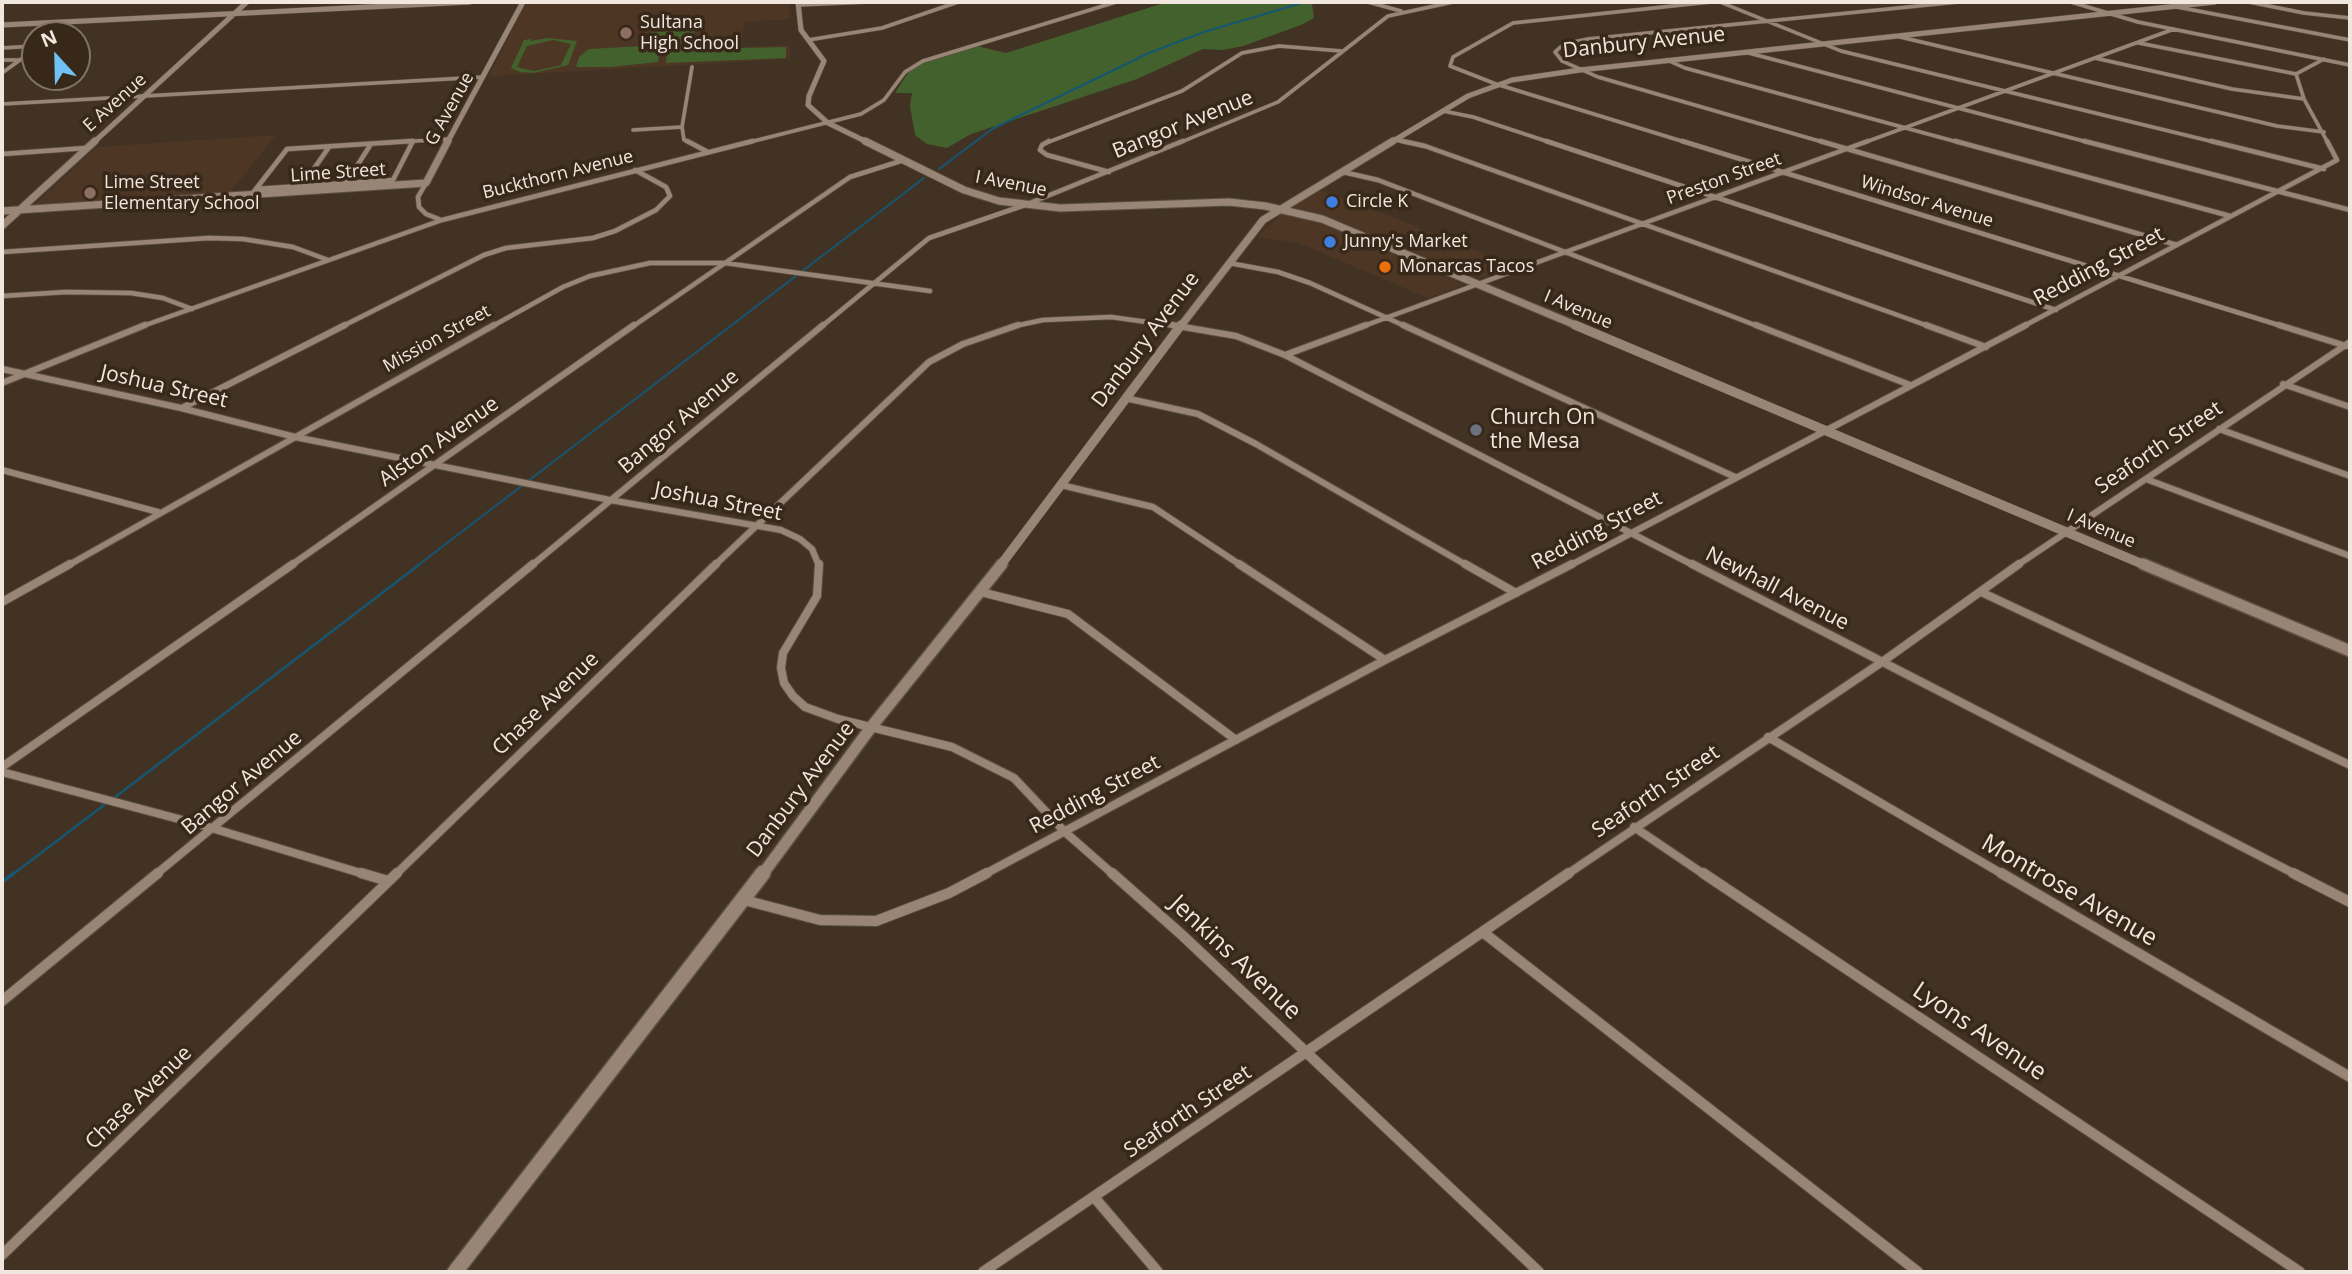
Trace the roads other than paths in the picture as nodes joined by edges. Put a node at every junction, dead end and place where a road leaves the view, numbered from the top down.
1 (247, 2) edge
2 (470, 2) edge
3 (523, 2) edge
4 (867, 2) edge
5 (958, 2) edge
6 (1116, 2) edge
7 (1368, 2) edge
8 (1453, 2) edge
9 (1710, 2) edge
10 (1720, 2) edge
11 (1958, 2) edge
12 (2071, 2) edge
13 (2215, 2) edge
14 (2249, 2) edge
15 (798, 4) edge
16 (2172, 6) junction
17 (1401, 11) junction
18 (235, 14) junction
19 (2108, 14) junction
20 (2350, 18) edge
21 (1765, 21) junction
22 (2, 25) edge
23 (2174, 29) junction
24 (1896, 36) junction
25 (808, 40) junction
26 (2350, 40) edge
27 (2137, 43) junction
28 (1822, 44) junction
29 (21, 47) edge
30 (2, 48) edge
31 (1341, 51) junction
32 (1745, 52) junction
33 (2094, 58) junction
34 (20, 60) joint
35 (1667, 60) junction
36 (2324, 60) junction
37 (2, 61) edge
38 (2350, 65) edge
39 (2, 67) edge
40 (10, 67) junction
41 (692, 67) dead end
42 (1580, 69) junction
43 (2, 73) edge
44 (2050, 74) junction
45 (2296, 74) junction
46 (483, 77) junction
47 (1496, 84) junction
48 (2005, 91) junction
49 (145, 95) junction
50 (2304, 99) junction
51 (2, 104) edge
52 (1955, 108) junction
53 (1443, 111) junction
54 (828, 123) junction
55 (682, 127) junction
56 (1902, 128) junction
57 (634, 130) dead end
58 (2324, 132) junction
59 (449, 139) junction
60 (1395, 140) junction
61 (413, 141) junction
62 (371, 144) junction
63 (329, 147) junction
64 (86, 148) junction
65 (1843, 150) junction
66 (708, 153) junction
67 (2, 154) edge
68 (904, 160) junction
69 (2324, 169) junction
70 (635, 170) junction
71 (1110, 172) junction
72 (1343, 172) junction
73 (1783, 172) junction
74 (346, 183) junction
75 (426, 183) junction
76 (302, 186) junction
77 (254, 192) junction
78 (2281, 192) junction
79 (1715, 197) junction
80 (1025, 205) junction
81 (1281, 209) junction
82 (20, 210) junction
83 (2350, 210) edge
84 (2, 211) edge
85 (2230, 216) junction
86 (442, 220) junction
87 (1643, 224) junction
88 (2, 226) edge
89 (2177, 245) junction
90 (2, 252) edge
91 (1566, 253) junction
92 (329, 261) junction
93 (725, 263) junction
94 (1229, 263) junction
95 (2122, 276) junction
96 (870, 284) junction
97 (1477, 284) junction
98 (930, 291) dead end
99 (2, 296) edge
100 (192, 309) junction
101 (2056, 310) junction
102 (1385, 318) junction
103 (1181, 326) junction
104 (2348, 345) edge
105 (1986, 347) junction
106 (1285, 355) junction
107 (2, 369) edge
108 (24, 373) junction
109 (2, 383) edge
110 (2283, 384) junction
111 (1910, 385) junction
112 (1125, 398) junction
113 (2350, 407) edge
114 (181, 408) junction
115 (2219, 429) junction
116 (1825, 430) junction
117 (295, 437) junction
118 (431, 466) junction
119 (2, 470) edge
120 (2350, 476) edge
121 (1735, 477) junction
122 (2146, 479) junction
123 (1061, 485) junction
124 (610, 500) junction
125 (158, 512) junction
126 (757, 525) junction
127 (2066, 531) junction
128 (1631, 534) junction
129 (2350, 556) edge
130 (981, 592) junction
131 (1981, 592) junction
132 (1516, 593) junction
133 (2, 601) edge
134 (2350, 651) edge
135 (1385, 660) junction
136 (1882, 662) junction
137 (872, 726) junction
138 (1768, 737) junction
139 (1236, 740) junction
140 (2350, 765) edge
141 (2, 767) edge
142 (2, 772) edge
143 (1634, 827) junction
144 (210, 830) junction
145 (1065, 832) junction
146 (388, 881) junction
147 (743, 900) junction
148 (2350, 902) edge
149 (1485, 933) junction
150 (2, 1001) edge
151 (1306, 1053) junction
152 (2350, 1077) edge
153 (1094, 1197) junction
154 (2, 1255) edge
155 (455, 1272) edge
156 (983, 1272) edge
157 (1158, 1272) edge
158 (1539, 1272) edge
159 (1918, 1272) edge
160 (2300, 1272) edge

1 - 18 street, E Avenue
2 - 18 street
3 - 46 street, G Avenue
4 - 15 street
5 - 25 street
6 - 54 street, Buckthorn Avenue
7 - 17 street
8 - 17 street, Bangor Avenue
9 - 47 street, Windsor Avenue
10 - 21 street
11 - 21 street
12 - 19 street
13 - 16 street, Danbury Avenue
14 - 20 street
15 - 25 street, I Avenue
16 - 19 street, Danbury Avenue
16 - 26 street
17 - 31 street, Bangor Avenue
18 - 22 street
18 - 49 street, E Avenue
19 - 23 street
19 - 24 street, Danbury Avenue
21 - 28 street
21 - 42 street
23 - 27 street, Preston Street
23 - 36 street
24 - 28 street, Danbury Avenue
24 - 44 street
25 - 54 street, I Avenue
27 - 33 street, Preston Street
27 - 45 street
28 - 32 street, Danbury Avenue
28 - 48 street
29 - 30 street
31 - 71 street, Bangor Avenue
31 - 71 street
32 - 35 street, Danbury Avenue
32 - 52 street
33 - 44 street, Preston Street
33 - 50 street
34 - 37 street
34 - 40 street
35 - 42 street, Danbury Avenue
35 - 56 street
36 - 38 street
36 - 45 street
39 - 40 street
40 - 43 street
41 - 55 street
42 - 47 street, Danbury Avenue
42 - 65 street
44 - 48 street, Preston Street
44 - 58 street
45 - 50 street
46 - 49 street
46 - 59 street, G Avenue
47 - 53 street, Danbury Avenue
47 - 73 street, Windsor Avenue
48 - 52 street, Preston Street
48 - 69 street
49 - 51 street
49 - 64 street, E Avenue
50 - 58 street
52 - 56 street, Preston Street
52 - 78 street
53 - 60 street, Danbury Avenue
53 - 79 street
54 - 66 street, Buckthorn Avenue
54 - 68 street, I Avenue
55 - 57 street
55 - 66 street
56 - 65 street, Preston Street
56 - 85 street
58 - 69 street
59 - 61 street
59 - 75 street, G Avenue
60 - 72 street, Danbury Avenue
60 - 87 street
61 - 62 street
61 - 74 street
62 - 63 street
62 - 74 street
63 - 76 street
63 - 77 street
64 - 67 street
64 - 82 street, E Avenue
65 - 73 street, Preston Street
65 - 89 street
66 - 70 street, Buckthorn Avenue
68 - 80 street, I Avenue
68 - 93 street, Alston Avenue
69 - 78 street, Redding Street
70 - 86 street, Buckthorn Avenue
70 - 114 street
71 - 80 street, Bangor Avenue
72 - 81 street, Danbury Avenue
72 - 91 street
73 - 79 street, Preston Street
73 - 95 street, Windsor Avenue
74 - 76 street
75 - 77 street, Lime Street
75 - 86 street, G Avenue
76 - 77 street
77 - 82 street, Lime Street
78 - 83 street
78 - 85 street, Redding Street
79 - 87 street, Preston Street
79 - 101 street
80 - 81 street, I Avenue
80 - 96 street, Bangor Avenue
81 - 94 street, Danbury Avenue
81 - 97 street, I Avenue
82 - 84 street, Lime Street
82 - 88 street, E Avenue
85 - 89 street, Redding Street
86 - 92 street, Buckthorn Avenue
87 - 91 street, Preston Street
87 - 105 street
89 - 95 street, Redding Street
90 - 92 street
91 - 97 street, Preston Street
91 - 111 street
92 - 100 street, Buckthorn Avenue
93 - 96 street, Mission Street
93 - 117 street, Mission Street
93 - 118 street, Alston Avenue
94 - 102 street
94 - 103 street, Danbury Avenue
95 - 101 street, Redding Street
95 - 104 street, Windsor Avenue
96 - 98 street, Mission Street
96 - 124 street, Bangor Avenue
97 - 102 street, Preston Street
97 - 116 street, I Avenue
99 - 100 street
100 - 108 street, Buckthorn Avenue
101 - 105 street, Redding Street
102 - 106 street, Preston Street
102 - 121 street
103 - 106 street, Newhall Avenue
103 - 112 street, Danbury Avenue
103 - 126 street, Chase Avenue
104 - 110 street, Seaforth Street
105 - 111 street, Redding Street
106 - 128 street, Newhall Avenue
107 - 108 street, Joshua Street
108 - 109 street, Buckthorn Avenue
108 - 114 street, Joshua Street
110 - 113 street
110 - 115 street, Seaforth Street
111 - 116 street, Redding Street
112 - 123 street, Danbury Avenue
112 - 132 street
114 - 117 street, Joshua Street
115 - 120 street
115 - 122 street, Seaforth Street
116 - 121 street, Redding Street
116 - 127 street, I Avenue
117 - 118 street, Joshua Street
117 - 125 street, Mission Street
118 - 124 street, Joshua Street
118 - 141 street, Alston Avenue
119 - 125 street
121 - 128 street, Redding Street
122 - 127 street, Seaforth Street
122 - 129 street
123 - 130 street, Danbury Avenue
123 - 135 street
124 - 126 street, Joshua Street
124 - 144 street, Bangor Avenue
125 - 133 street, Mission Street
126 - 137 street, Joshua Street
126 - 146 street, Chase Avenue
127 - 131 street, Seaforth Street
127 - 134 street, I Avenue
128 - 132 street, Redding Street
128 - 136 street, Newhall Avenue
130 - 137 street, Danbury Avenue
130 - 139 street
131 - 136 street, Seaforth Street
131 - 140 street
132 - 135 street, Redding Street
135 - 139 street, Redding Street
136 - 138 street, Seaforth Street
136 - 148 street, Newhall Avenue
137 - 145 street, Jenkins Avenue
137 - 147 street, Danbury Avenue
138 - 143 street, Seaforth Street
138 - 152 street, Montrose Avenue
139 - 145 street, Redding Street
142 - 144 street
143 - 149 street, Seaforth Street
143 - 160 street, Lyons Avenue
144 - 146 street
144 - 150 street, Bangor Avenue
145 - 147 street, Redding Street
145 - 151 street, Jenkins Avenue
146 - 154 street, Chase Avenue
147 - 155 street, Danbury Avenue
149 - 151 street, Seaforth Street
149 - 159 street
151 - 153 street, Seaforth Street
151 - 158 street, Jenkins Avenue
153 - 156 street, Seaforth Street
153 - 157 street

